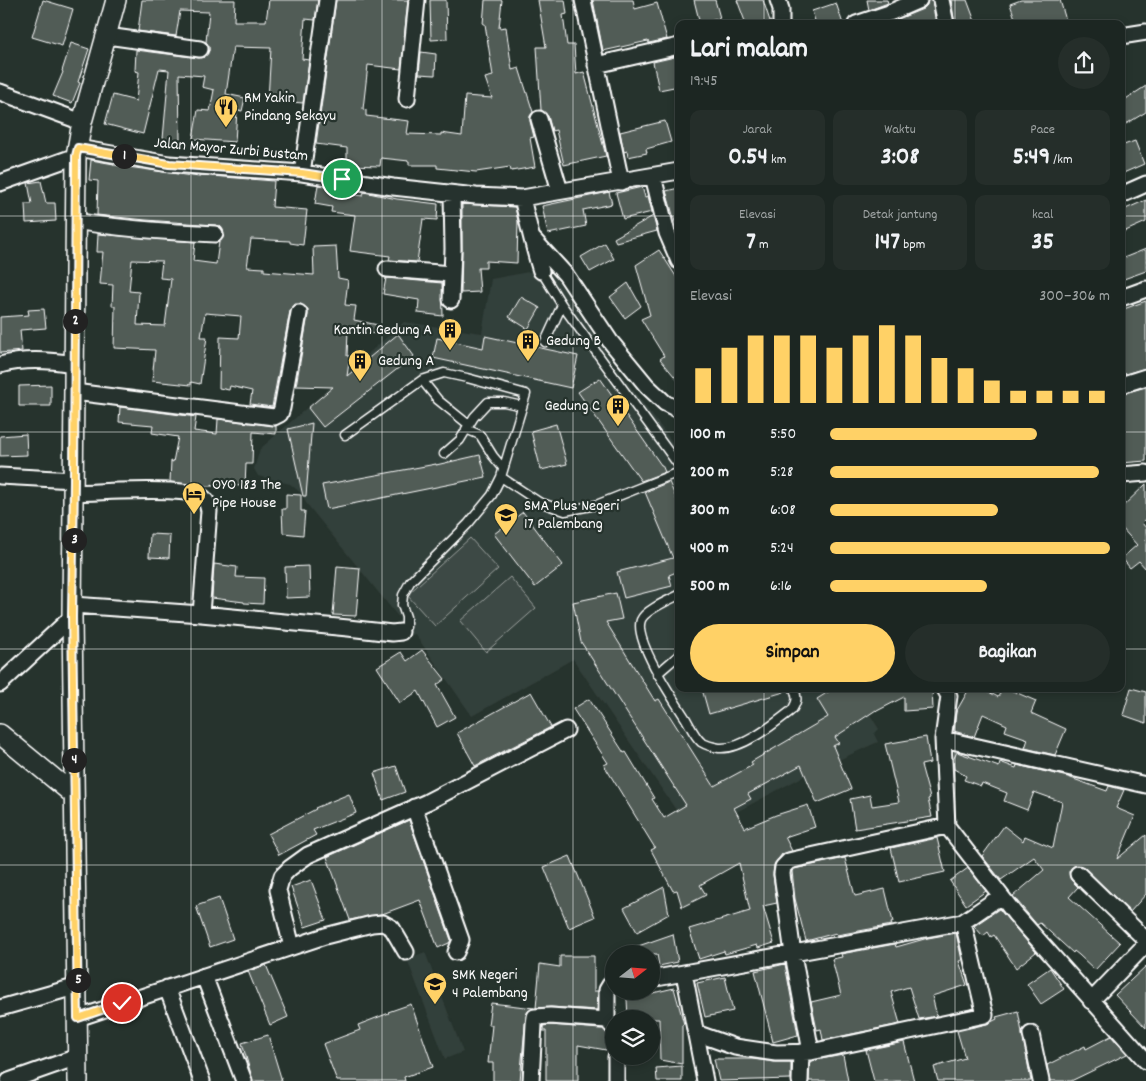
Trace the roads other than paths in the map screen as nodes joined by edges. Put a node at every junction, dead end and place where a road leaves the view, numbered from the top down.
1 (116, 0) edge
2 (327, 0) edge
3 (417, 0) edge
4 (583, 0) edge
5 (778, 0) edge
6 (918, 0) edge
7 (941, 0) edge
8 (781, 20) edge
9 (868, 20) edge
10 (945, 20) edge
11 (1146, 32) edge
12 (1125, 35) edge
13 (107, 36) junction
14 (675, 47) edge
15 (200, 49) dead end
16 (596, 65) junction
17 (0, 92) edge
18 (407, 99) dead end
19 (539, 119) dead end
20 (82, 122) junction
21 (77, 152) junction
22 (675, 172) edge
23 (302, 173) junction
24 (653, 176) junction
25 (0, 182) edge
26 (621, 182) junction
27 (1146, 184) edge
28 (560, 191) junction
29 (1125, 193) edge
30 (452, 194) junction
31 (522, 198) junction
32 (76, 221) junction
33 (215, 234) dead end
34 (533, 239) junction
35 (675, 252) edge
36 (387, 269) dead end
37 (541, 271) joint
38 (452, 274) junction
39 (1146, 289) edge
40 (1125, 297) edge
41 (451, 300) dead end
42 (562, 305) junction
43 (299, 313) dead end
44 (545, 342) dead end
45 (74, 364) junction
46 (0, 365) edge
47 (1146, 377) edge
48 (422, 380) junction
49 (1125, 384) edge
50 (74, 392) junction
51 (522, 406) junction
52 (672, 406) edge
53 (467, 427) junction
54 (345, 435) dead end
55 (444, 454) dead end
56 (675, 460) edge
57 (503, 468) junction
58 (675, 474) edge
59 (1146, 474) edge
60 (1125, 475) edge
61 (0, 476) edge
62 (501, 477) junction
63 (74, 487) junction
64 (675, 597) edge
65 (73, 611) junction
66 (201, 614) junction
67 (401, 632) joint
68 (675, 658) edge
69 (657, 674) junction
70 (0, 684) edge
71 (795, 692) edge
72 (950, 692) edge
73 (566, 730) dead end
74 (0, 734) edge
75 (943, 739) junction
76 (1146, 785) edge
77 (74, 795) junction
78 (420, 805) junction
79 (947, 826) junction
80 (1078, 874) dead end
81 (1001, 896) junction
82 (963, 922) junction
83 (1146, 942) edge
84 (292, 947) junction
85 (406, 952) dead end
86 (456, 952) dead end
87 (793, 954) junction
88 (684, 973) junction
89 (204, 976) junction
90 (660, 977) edge
91 (78, 986) junction
92 (167, 988) junction
93 (1091, 1000) junction
94 (0, 1008) edge
95 (78, 1018) junction
96 (605, 1023) edge
97 (696, 1033) junction
98 (1030, 1034) dead end
99 (806, 1052) junction
100 (77, 1057) junction
101 (1146, 1061) edge
102 (616, 1065) edge
103 (9, 1081) edge
104 (78, 1081) edge
105 (202, 1081) edge
106 (244, 1081) edge
107 (531, 1081) edge
108 (616, 1081) edge
109 (705, 1081) edge
110 (800, 1081) edge
111 (1041, 1081) edge

1 - 13 street
2 - 23 street
3 - 18 street
4 - 16 street
5 - 8 street
6 - 9 street
7 - 10 street
11 - 12 street
13 - 15 street
13 - 20 street
14 - 16 street
16 - 26 street
17 - 20 street
19 - 28 street
20 - 21 street
21 - 23 street, Jalan Mayor Zurbi Bustam
21 - 25 street
21 - 32 street
22 - 24 street, Jalan Mayor Zurbi Bustam
23 - 30 street, Jalan Mayor Zurbi Bustam
24 - 26 street, Jalan Mayor Zurbi Bustam
24 - 35 street
26 - 28 street, Jalan Mayor Zurbi Bustam
27 - 29 street
28 - 31 street, Jalan Mayor Zurbi Bustam
30 - 31 street, Jalan Mayor Zurbi Bustam
30 - 38 street
31 - 34 street
32 - 33 street
32 - 45 street
34 - 37 street
34 - 52 street
36 - 38 street
37 - 42 lane
38 - 41 street
39 - 40 street
42 - 44 lane
42 - 56 lane
43 - 50 street
45 - 46 street
45 - 50 street
47 - 49 street
48 - 51 lane
48 - 53 lane
48 - 54 lane
50 - 63 street
51 - 53 lane
51 - 57 lane
53 - 55 lane
53 - 57 lane
57 - 62 lane
58 - 62 lane
59 - 60 street
61 - 63 street
62 - 67 lane
63 - 65 street
63 - 66 street
64 - 69 lane
65 - 66 street
65 - 70 street
65 - 77 street
66 - 67 street
68 - 69 lane
69 - 71 lane
72 - 75 street
73 - 78 street
74 - 77 street
75 - 76 street
75 - 79 street
77 - 91 street
78 - 84 street
78 - 86 street
79 - 81 street
79 - 87 street
80 - 83 street
81 - 82 street
81 - 93 street
82 - 87 street
82 - 99 street
83 - 93 street
84 - 85 street
84 - 89 street
87 - 88 street
87 - 99 street
88 - 90 street
88 - 97 street
89 - 92 street
89 - 106 street
91 - 94 street
91 - 95 street
92 - 95 street
92 - 105 street
93 - 101 street
95 - 100 street
96 - 107 street
97 - 99 street
97 - 109 street
98 - 111 street
99 - 110 street
100 - 103 street
100 - 104 street
102 - 108 street

